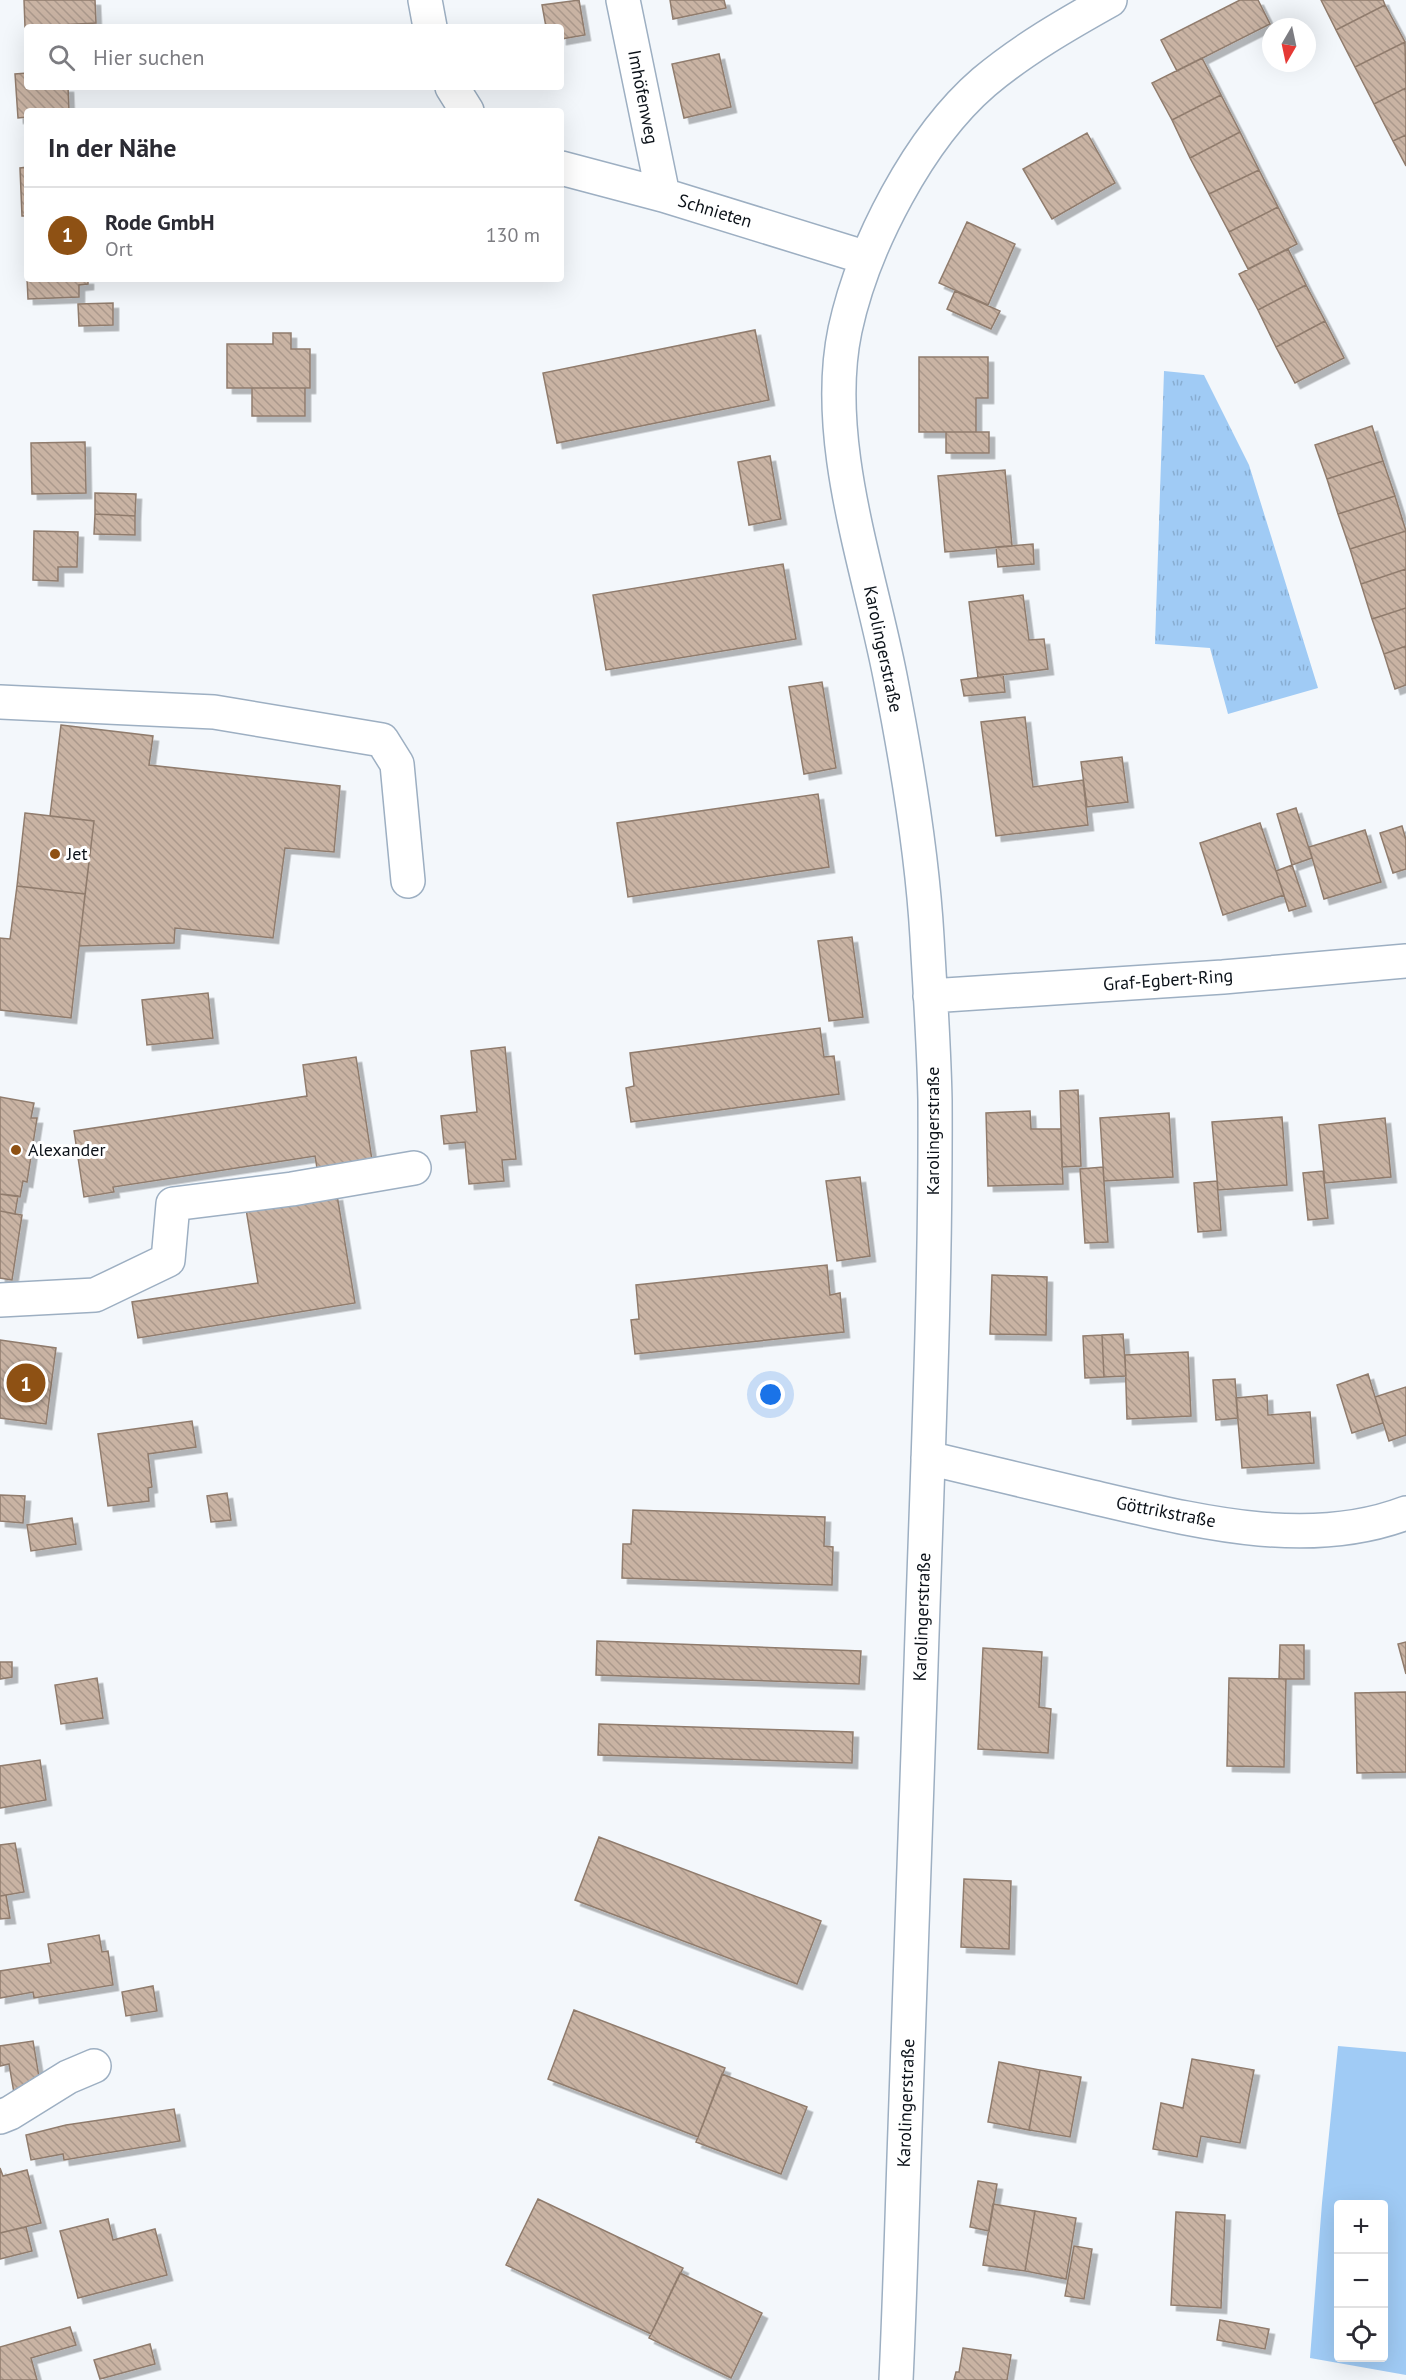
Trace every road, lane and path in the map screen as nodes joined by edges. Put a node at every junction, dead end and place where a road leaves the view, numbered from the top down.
1 (425, 0) edge
2 (623, 0) edge
3 (1110, 0) edge
4 (429, 24) edge
5 (454, 90) edge
6 (465, 108) edge
7 (564, 170) edge
8 (663, 195) junction
9 (867, 258) junction
10 (0, 702) edge
11 (408, 881) dead end
12 (1406, 961) edge
13 (930, 996) junction
14 (414, 1168) dead end
15 (0, 1300) edge
16 (928, 1458) junction
17 (1406, 1513) edge
18 (94, 2066) dead end
19 (0, 2117) edge
20 (896, 2380) edge

1 - 4 street
2 - 8 street, Imhöfenweg
3 - 9 street, Karolingerstraße
5 - 6 street
7 - 8 street, Schnieten
8 - 9 street, Schnieten
9 - 13 street, Karolingerstraße
10 - 11 street
12 - 13 street, Graf-Egbert-Ring
13 - 16 street, Karolingerstraße
14 - 15 street
16 - 17 street, Göttrikstraße
16 - 20 street, Karolingerstraße
18 - 19 street

